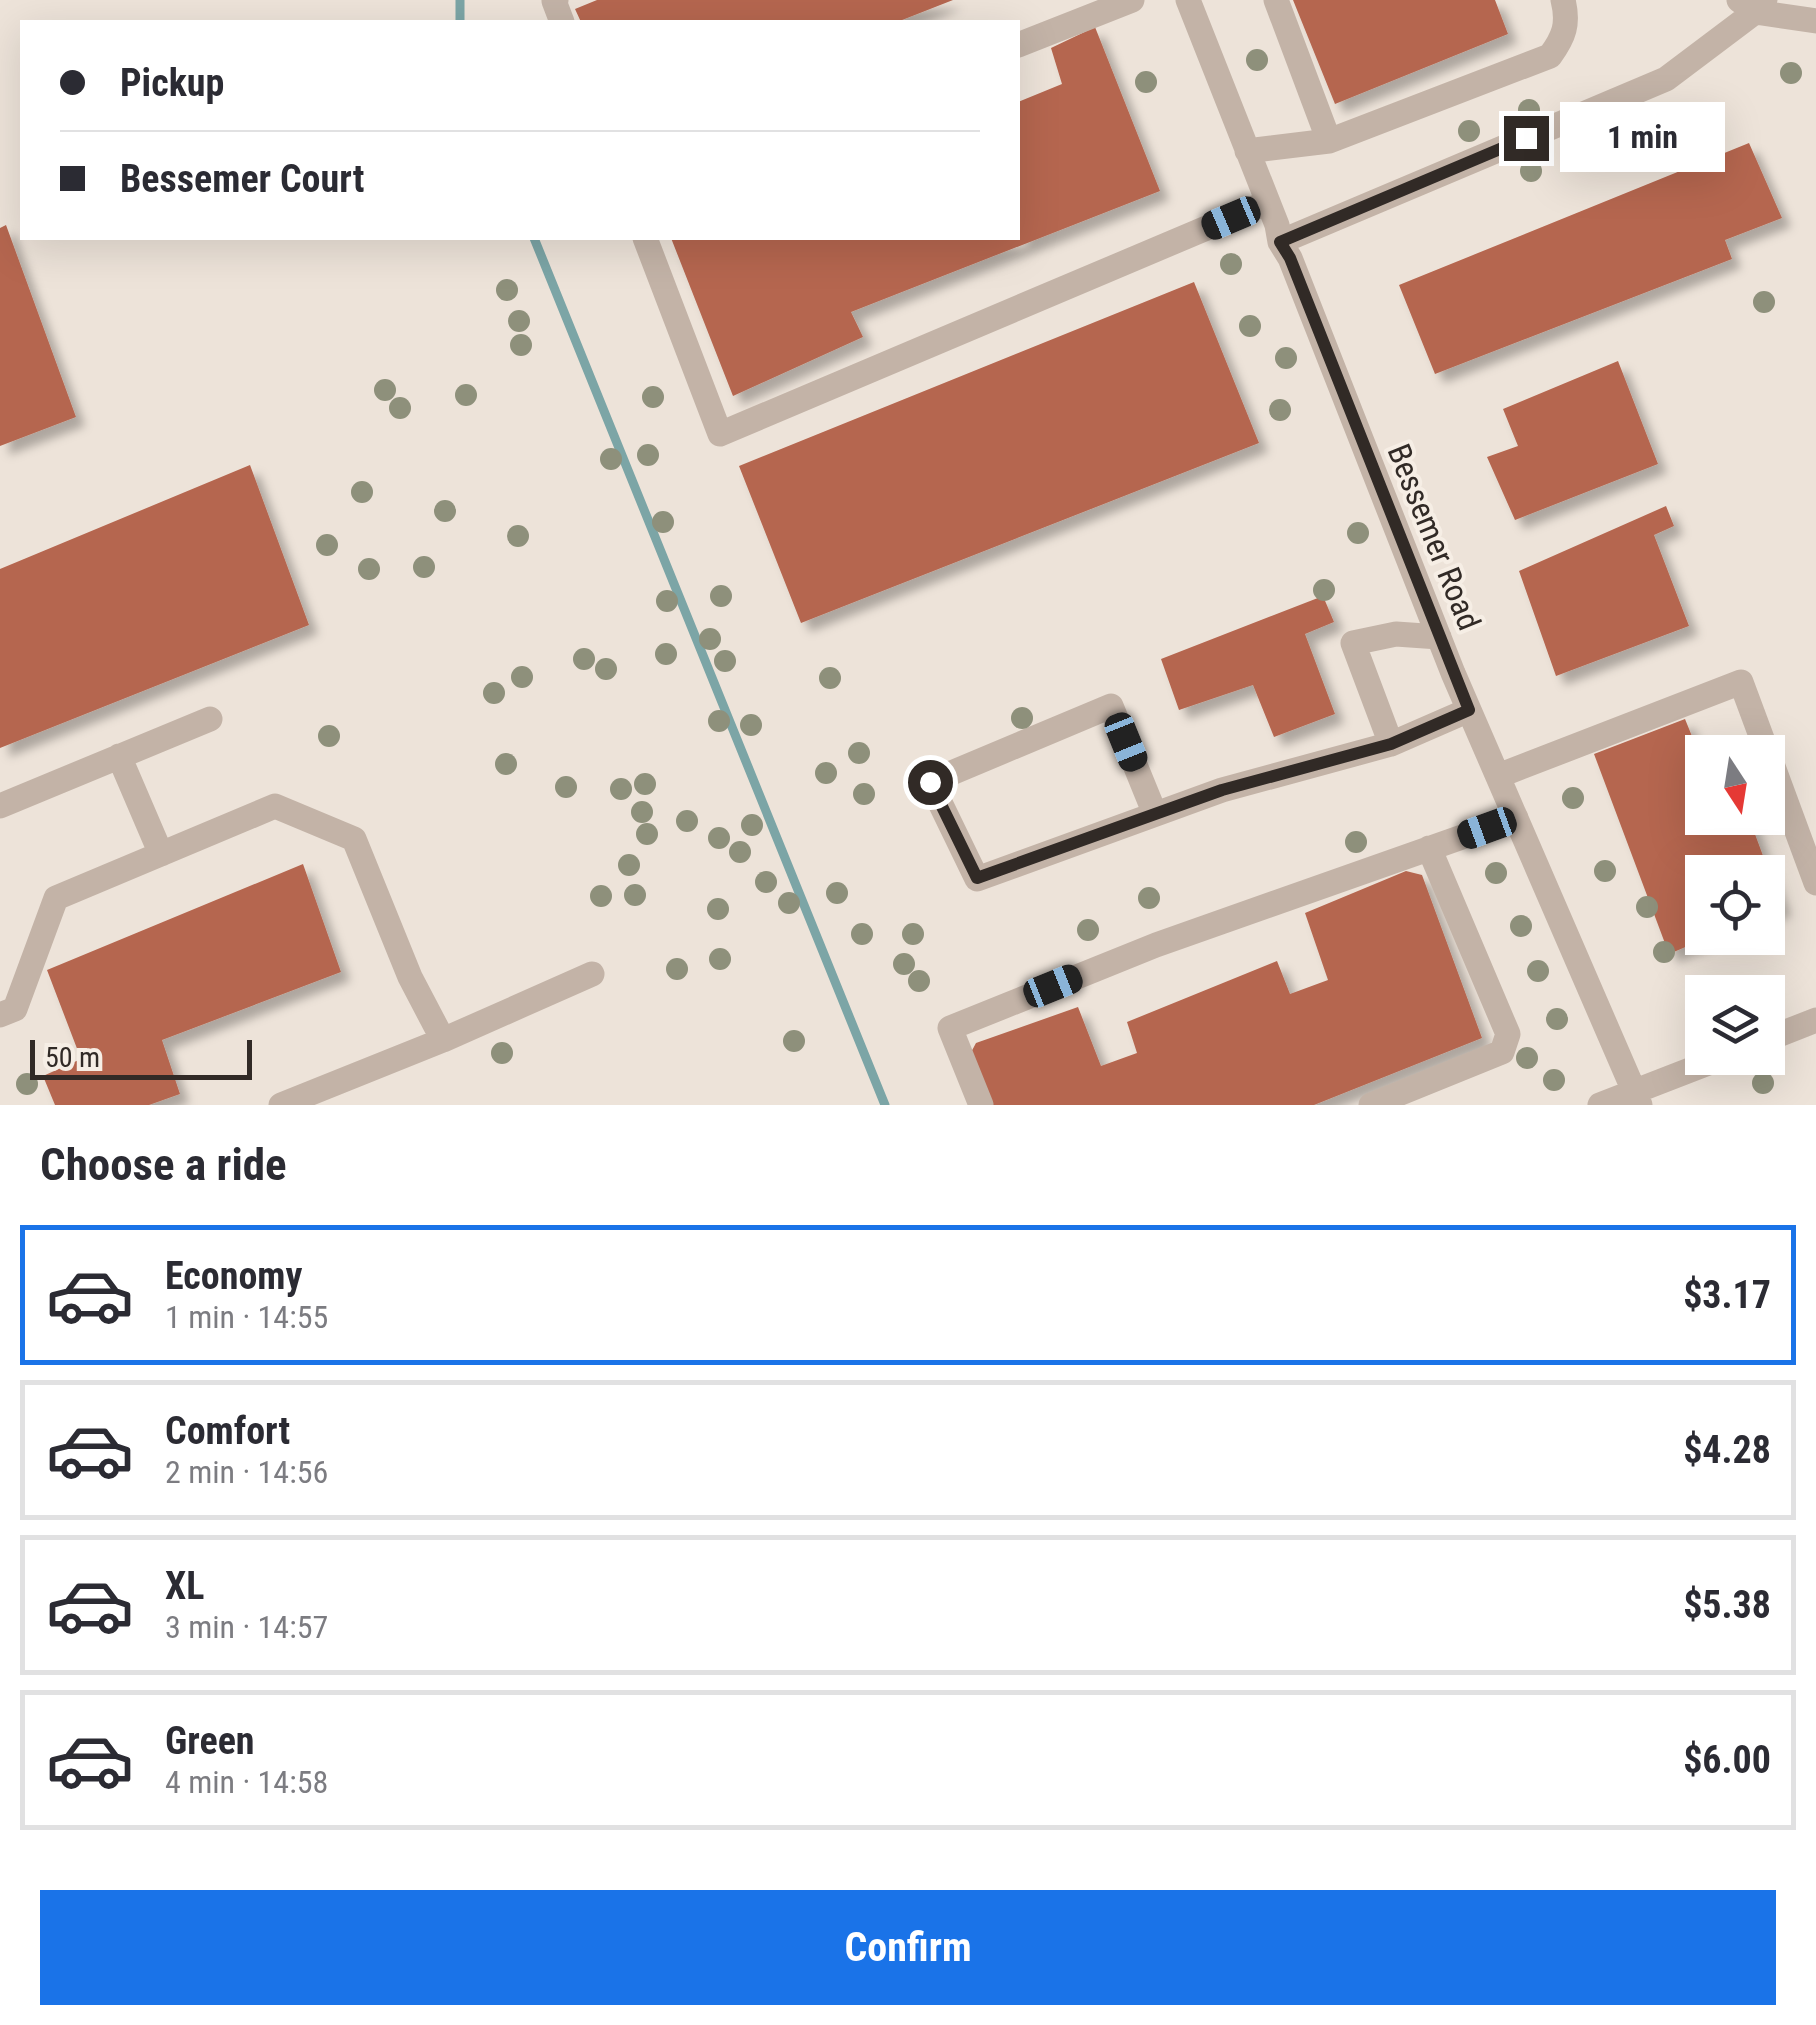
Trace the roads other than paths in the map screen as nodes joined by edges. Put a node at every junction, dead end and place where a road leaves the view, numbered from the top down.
1 (1132, 0) edge
2 (1188, 0) edge
3 (1276, 0) edge
4 (1563, 0) edge
5 (1753, 4) edge
6 (1816, 21) edge
7 (1020, 44) edge
8 (1329, 142) junction
9 (1247, 151) junction
10 (1268, 202) junction
11 (647, 240) edge
12 (1280, 242) junction
13 (1439, 637) junction
14 (1469, 710) junction
15 (210, 719) dead end
16 (1760, 735) edge
17 (1391, 744) junction
18 (120, 756) junction
19 (1498, 776) junction
20 (1785, 801) edge
21 (0, 806) edge
22 (1155, 814) junction
23 (1516, 818) junction
24 (1429, 848) junction
25 (161, 854) junction
26 (1816, 883) edge
27 (592, 974) dead end
28 (0, 1016) edge
29 (1816, 1021) edge
30 (1785, 1033) edge
31 (443, 1040) junction
32 (1685, 1075) edge
33 (1637, 1098) edge
34 (312, 1100) edge
35 (281, 1105) edge
36 (981, 1105) edge
37 (1371, 1105) edge
38 (1600, 1105) edge

1 - 7 street
2 - 9 street, Bessemer Road
3 - 8 street
4 - 8 street
5 - 6 street
5 - 12 street
8 - 9 street
9 - 10 street, Bessemer Road
10 - 11 street
10 - 12 street, Bessemer Road
12 - 13 street, Bessemer Road
13 - 14 street, Bessemer Road
13 - 17 street
14 - 17 street
14 - 19 street, Bessemer Road
15 - 18 street
16 - 19 street
17 - 22 street
18 - 21 street
18 - 25 street
19 - 23 street, Bessemer Road
20 - 26 street
22 - 22 street
23 - 24 street
23 - 33 street, Bessemer Road
24 - 36 street
24 - 37 street
25 - 28 street
25 - 31 street
27 - 31 street
29 - 30 street
31 - 34 street
32 - 33 street
33 - 38 street
34 - 35 street

